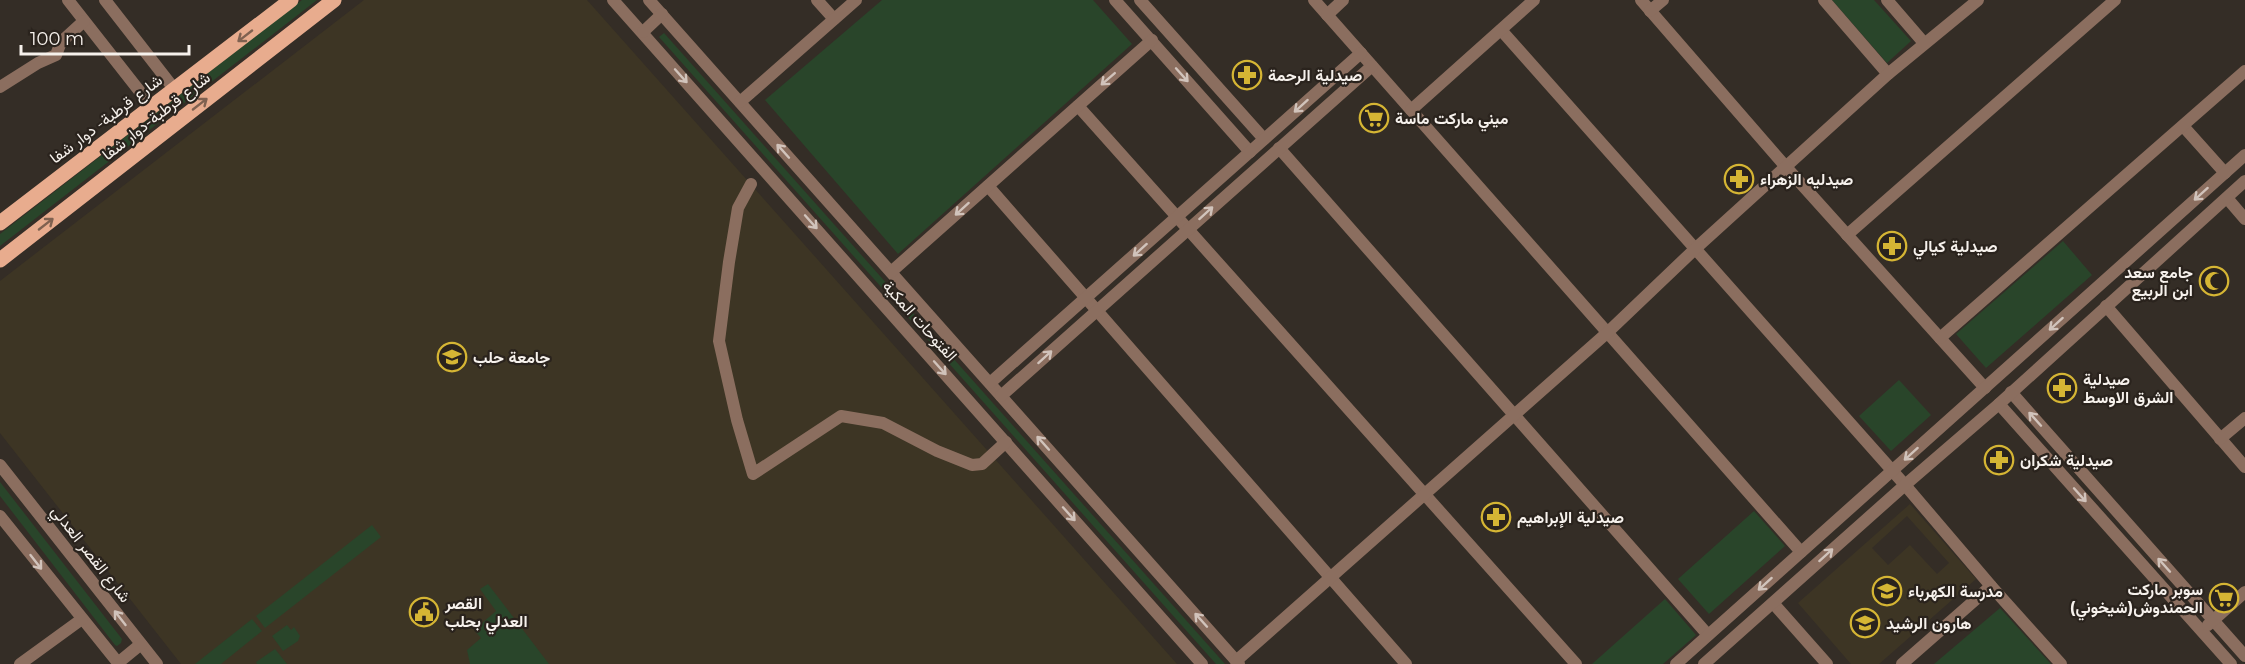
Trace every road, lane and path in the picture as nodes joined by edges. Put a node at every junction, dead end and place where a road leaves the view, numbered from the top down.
1 (68, 0) edge
2 (105, 0) edge
3 (291, 0) edge
4 (334, 0) edge
5 (613, 0) edge
6 (649, 0) edge
7 (817, 0) edge
8 (856, 0) edge
9 (1115, 0) edge
10 (1140, 0) edge
11 (1314, 0) edge
12 (1343, 0) edge
13 (1534, 0) edge
14 (1641, 0) edge
15 (1663, 0) edge
16 (1824, 0) edge
17 (1887, 0) edge
18 (1978, 0) edge
19 (2115, 0) edge
20 (1650, 11) junction
21 (662, 14) junction
22 (1327, 15) junction
23 (834, 19) junction
24 (84, 21) junction
25 (1501, 30) junction
26 (643, 32) junction
27 (1152, 40) junction
28 (1924, 44) junction
29 (1361, 53) junction
30 (1372, 66) junction
31 (2245, 71) edge
32 (1888, 74) junction
33 (0, 87) edge
34 (175, 90) junction
35 (740, 102) junction
36 (1078, 106) junction
37 (152, 107) junction
38 (1411, 110) junction
39 (2183, 126) junction
40 (1264, 139) junction
41 (1279, 148) junction
42 (1250, 152) junction
43 (2245, 155) edge
44 (1786, 167) junction
45 (2225, 173) junction
46 (751, 184) dead end
47 (988, 186) junction
48 (2242, 188) edge
49 (2227, 198) junction
50 (1177, 217) junction
51 (2245, 219) edge
52 (0, 223) edge
53 (1188, 229) junction
54 (1847, 235) junction
55 (1695, 249) junction
56 (0, 260) edge
57 (891, 272) junction
58 (1086, 298) junction
59 (2106, 306) junction
60 (1097, 310) junction
61 (1608, 332) junction
62 (1940, 338) junction
63 (990, 383) junction
64 (1984, 388) junction
65 (2011, 392) junction
66 (1001, 396) junction
67 (1999, 404) junction
68 (1514, 415) junction
69 (2245, 417) edge
70 (2220, 439) junction
71 (1006, 442) junction
72 (0, 465) edge
73 (2245, 467) edge
74 (1893, 471) junction
75 (1905, 484) junction
76 (1425, 494) junction
77 (0, 516) edge
78 (1801, 552) junction
79 (1330, 577) junction
80 (1991, 586) junction
81 (2245, 592) edge
82 (1773, 603) junction
83 (82, 619) junction
84 (2214, 620) junction
85 (2202, 631) junction
86 (1708, 635) junction
87 (141, 644) junction
88 (2245, 656) edge
89 (1238, 662) edge
90 (20, 664) edge
91 (118, 664) edge
92 (157, 664) edge
93 (1203, 664) edge
94 (1406, 664) edge
95 (1576, 664) edge
96 (1676, 664) edge
97 (1704, 664) edge
98 (1827, 664) edge
99 (1902, 664) edge
100 (2061, 664) edge
101 (2231, 664) edge

1 - 24 street
2 - 34 street
3 -> 34 main road, شارع قرطبة- دوار شفا
56 -> 4 main road, شارع قرطبة-دوار شفا
5 - 26 street, الفتوحات المكية
6 - 21 street
7 - 23 street
8 - 23 street
9 - 27 street
10 - 40 street
11 - 22 street
12 - 22 street
13 - 25 street
14 - 20 street
15 - 20 street
16 - 32 street
17 - 28 street
18 - 28 street
19 - 54 street
20 - 44 street
21 - 26 street
21 - 35 street
22 - 29 street
23 - 35 street
24 - 33 street
24 - 37 street
25 - 38 street
25 - 55 street
26 -> 71 street, الفتوحات المكية
27 -> 36 street
27 -> 42 street
28 - 32 street
29 - 30 street
29 -> 40 street
30 - 38 street
30 - 41 street
31 - 39 street
32 - 44 street
34 - 37 main road, شارع قرطبة- دوار شفا
57 -> 35 street
36 - 47 street
36 - 50 street
37 - 52 main road, شارع قرطبة- دوار شفا
38 - 61 street
39 - 45 street
39 - 62 street
40 - 42 street
53 -> 41 street
41 - 68 street
42 - 50 street
43 - 45 street
44 - 54 street
44 - 55 street
45 -> 64 street
46 - 71 street
47 -> 57 street
47 - 58 street
48 - 49 street
49 - 51 street
49 - 59 street
50 - 53 street
50 -> 58 street
53 - 60 street
53 - 76 street
54 - 62 street
55 - 61 street
55 - 74 street
57 - 63 street
58 - 60 street
58 - 63 street
59 - 65 street
59 - 70 street
66 -> 60 street
60 - 79 street
61 - 68 street
61 - 78 street
62 - 64 street
63 - 66 street
64 -> 74 street
65 - 67 street
84 -> 65 street
89 -> 66 street
67 - 75 street
67 -> 85 street
68 - 76 street
68 - 86 street
69 - 70 street
70 - 73 street
71 -> 93 street, الفتوحات المكية
87 -> 72 street, شارع القصر العدلي
74 - 75 street
74 - 78 street
75 - 80 street
82 -> 75 street
76 - 79 street
76 - 95 street
77 -> 83 street
78 -> 86 street
79 - 89 street
79 - 94 street
80 - 99 street
80 - 100 street
81 - 84 street
82 - 97 street
82 - 98 street
83 - 90 street
83 - 91 street
84 - 85 street
84 - 88 street
85 - 101 street
86 - 96 street
87 - 91 street
87 - 92 street, شارع القصر العدلي

